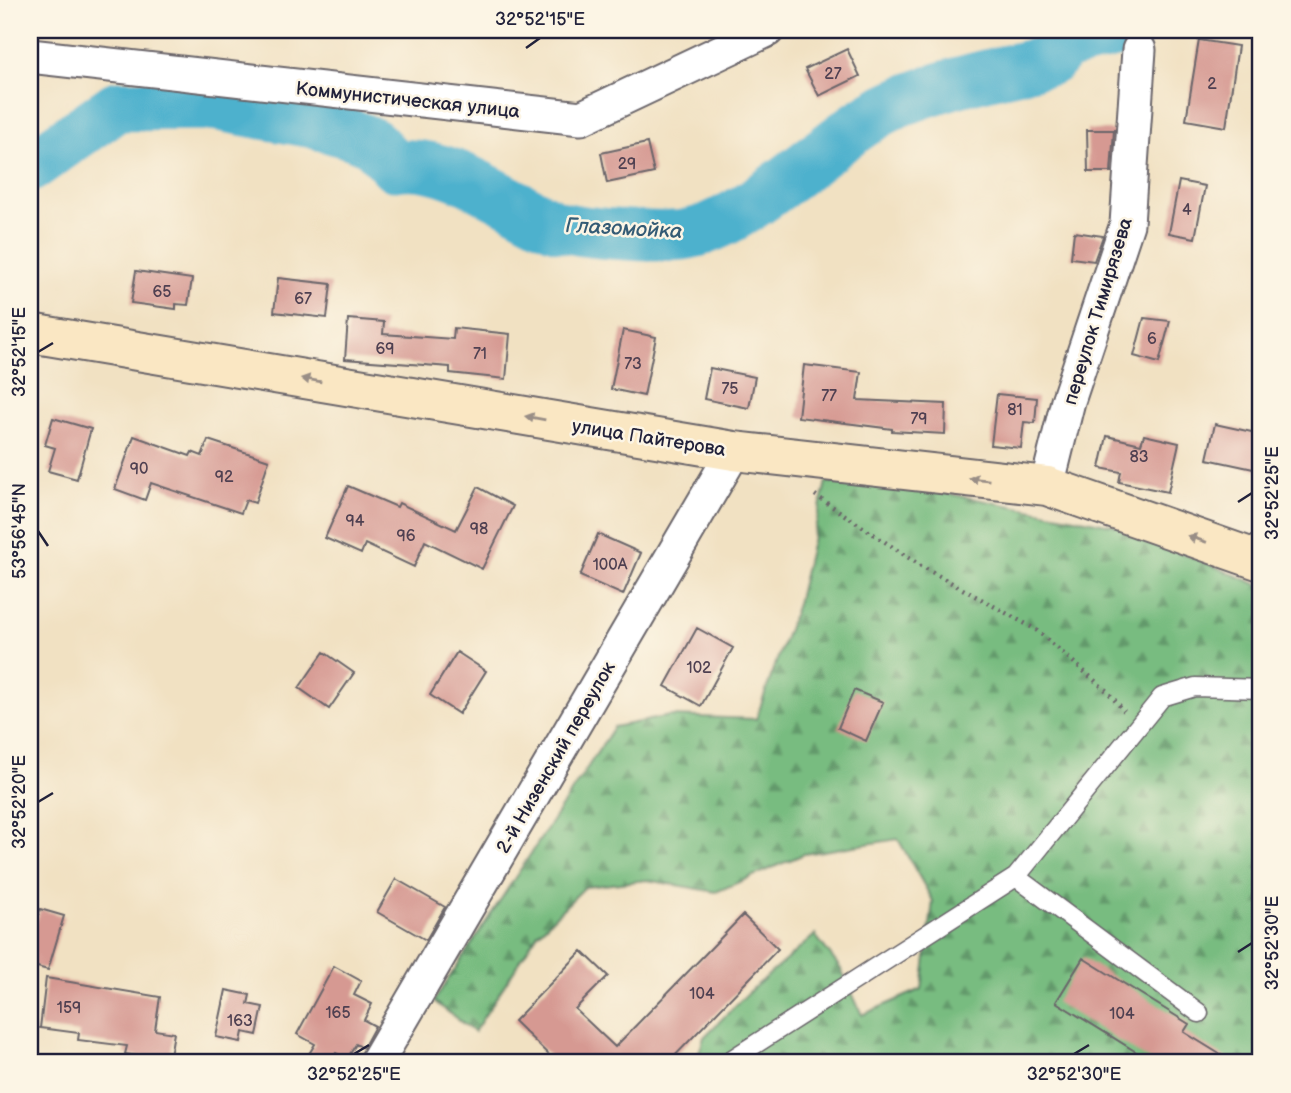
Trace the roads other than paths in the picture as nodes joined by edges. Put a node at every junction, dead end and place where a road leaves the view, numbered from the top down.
1 (767, 30) edge
2 (1137, 40) edge
3 (30, 56) edge
4 (30, 333) edge
5 (734, 451) junction
6 (1047, 486) junction
7 (1261, 561) edge
8 (1261, 689) edge
9 (1016, 877) junction
10 (1199, 1013) dead end
11 (376, 1063) edge
12 (726, 1063) edge

1 - 3 street, Коммунистическая улица
2 - 6 street, переулок Тимирязева
5 -> 4 main road, улица Пайтерова
6 -> 5 main road, улица Пайтерова
5 - 11 street, 2-й Низенский переулок
7 -> 6 main road, улица Пайтерова
8 - 9 lane
9 - 10 lane
9 - 12 lane

